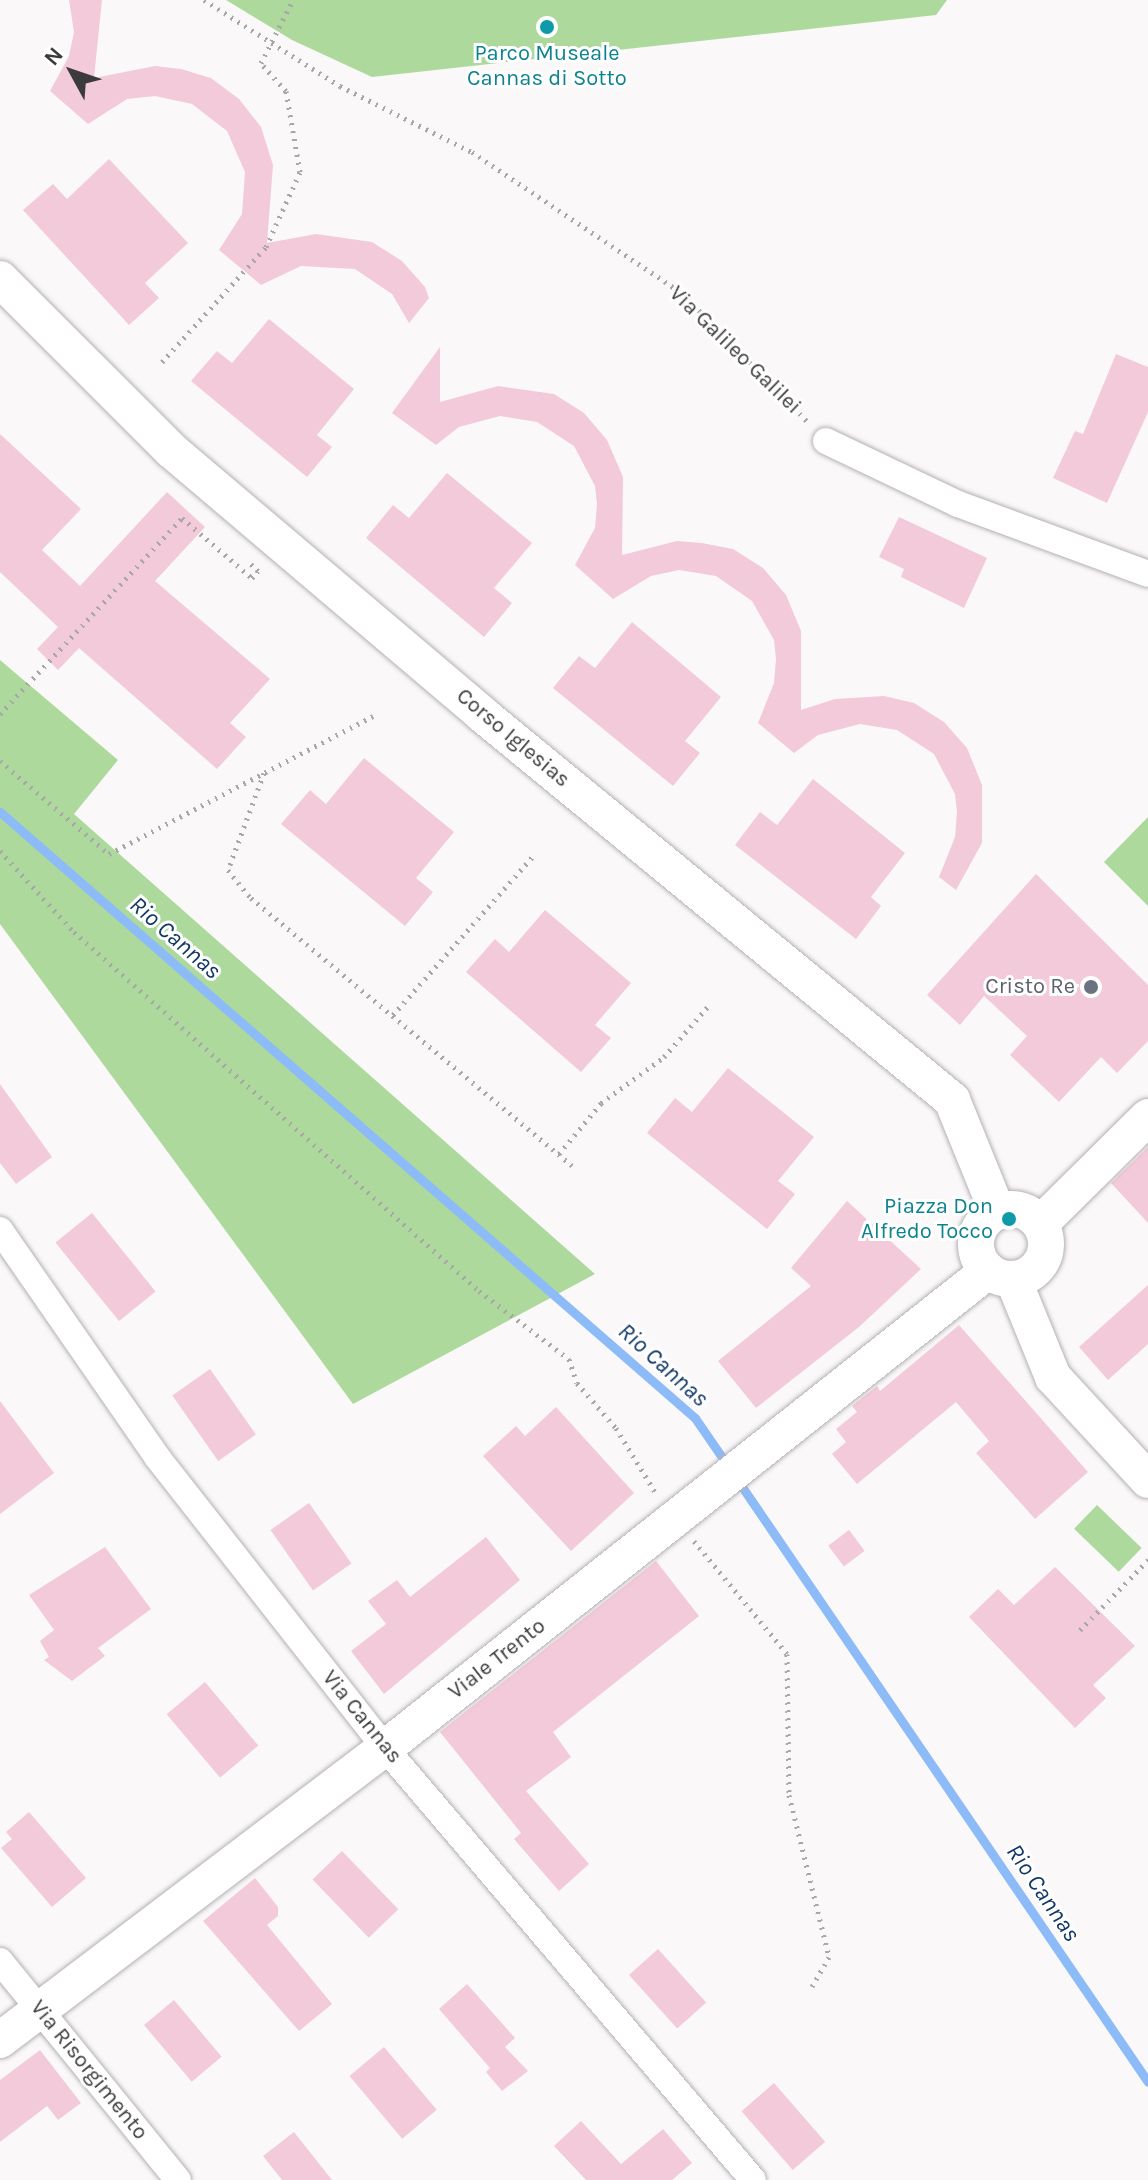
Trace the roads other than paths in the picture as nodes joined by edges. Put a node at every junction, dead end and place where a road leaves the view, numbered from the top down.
1 (0, 279) edge
2 (826, 441) road end
3 (1148, 574) edge
4 (1148, 1117) edge
5 (997, 1211) junction
6 (1040, 1224) junction
7 (0, 1230) edge
8 (1001, 1275) junction
9 (1148, 1480) edge
10 (385, 1748) junction
11 (0, 1961) edge
12 (39, 2010) junction
13 (0, 2040) edge
14 (178, 2180) edge
15 (753, 2180) edge

1 - 5 main road, Corso Iglesias
2 - 3 street
4 - 6 main road
5 - 6 main road
5 - 8 main road
6 - 8 main road
7 - 10 street, Via Cannas
8 - 9 main road
8 - 10 main road, Viale Trento
10 - 12 main road, Viale Trento
10 - 15 street, Via Cannas
11 - 12 street, Via Risorgimento
12 - 13 main road, Viale Trento
12 - 14 street, Via Risorgimento

